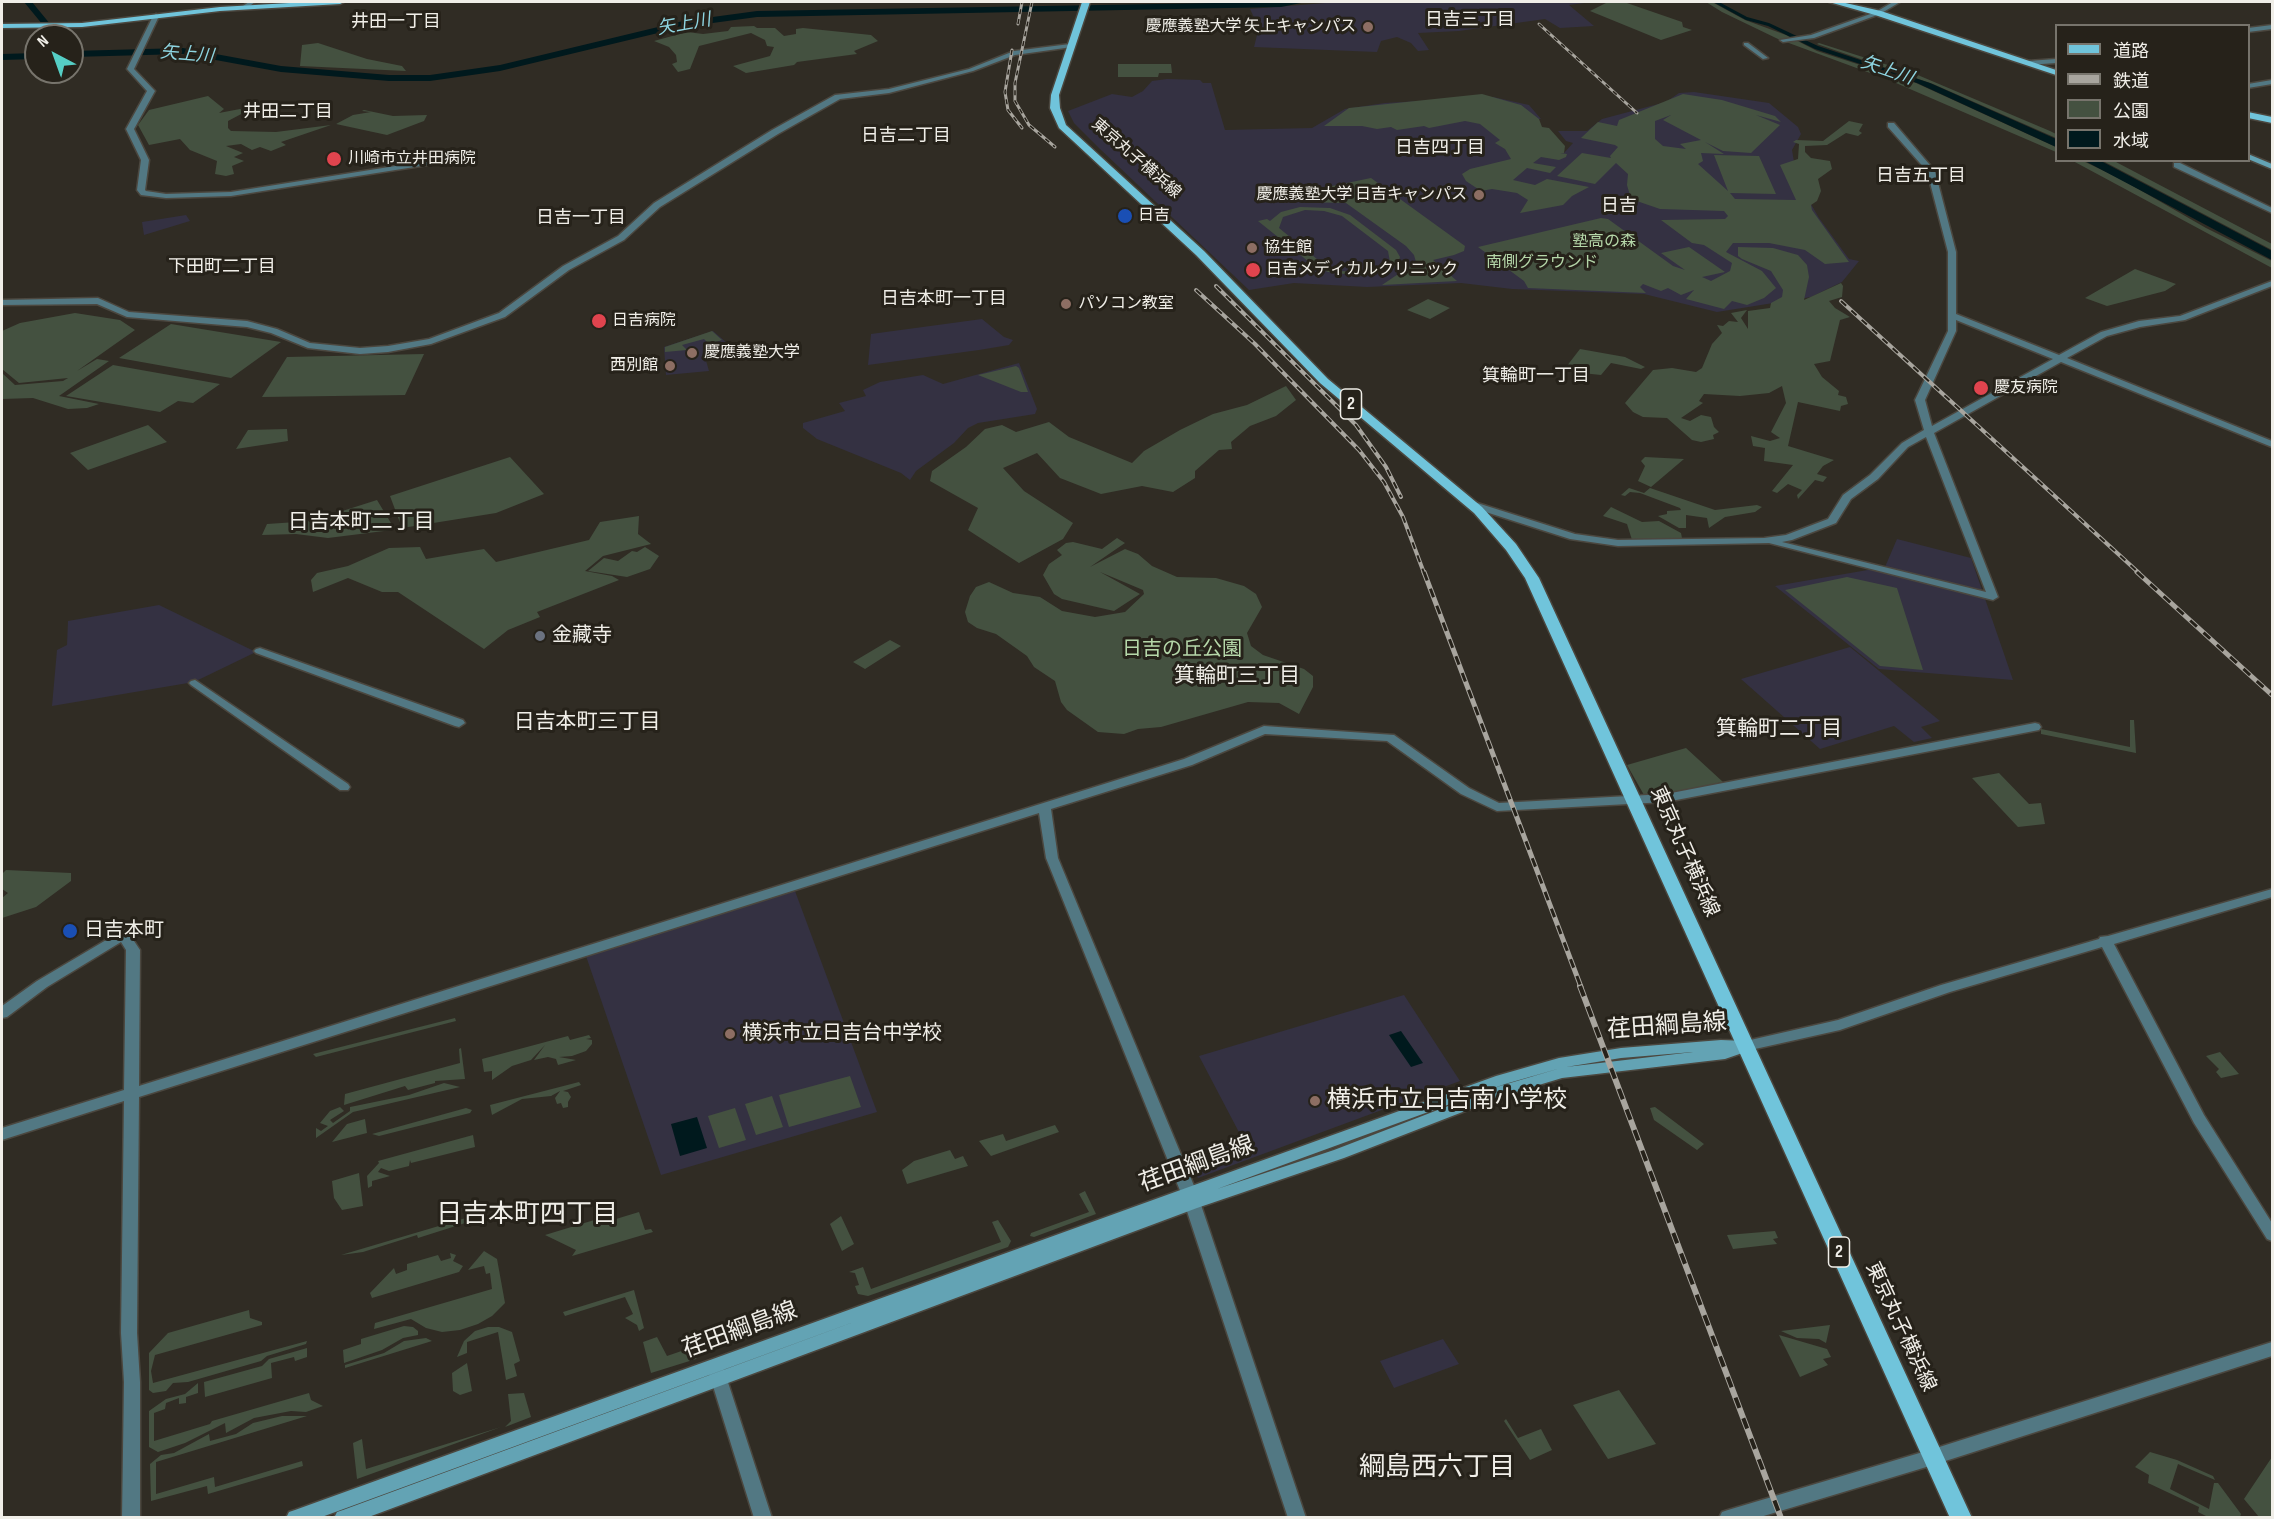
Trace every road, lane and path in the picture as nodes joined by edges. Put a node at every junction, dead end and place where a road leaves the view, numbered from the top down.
1 (331, 2) edge
2 (340, 2) edge
3 (1833, 2) edge
4 (1897, 2) edge
5 (247, 5) edge
6 (1088, 6) edge
7 (1878, 13) junction
8 (156, 16) junction
9 (2, 25) edge
10 (2272, 27) edge
11 (2250, 30) edge
12 (1783, 40) dead end
13 (1746, 44) dead end
14 (1070, 46) junction
15 (1765, 58) dead end
16 (2055, 61) edge
17 (2028, 63) junction
18 (2055, 73) edge
19 (2272, 82) edge
20 (2250, 86) edge
21 (2250, 115) edge
22 (2272, 120) edge
23 (1891, 125) dead end
24 (465, 157) dead end
25 (2250, 157) edge
26 (2177, 165) dead end
27 (2272, 167) edge
28 (2272, 211) edge
29 (2272, 282) edge
30 (1240, 294) junction
31 (2, 303) edge
32 (1952, 315) junction
33 (2060, 358) junction
34 (1929, 431) junction
35 (2272, 444) edge
36 (1471, 504) junction
37 (1764, 541) junction
38 (260, 651) dead end
39 (195, 683) dead end
40 (459, 723) dead end
41 (2035, 727) dead end
42 (344, 787) dead end
43 (1635, 802) junction
44 (1044, 807) junction
45 (2272, 893) edge
46 (2105, 940) junction
47 (2, 1013) edge
48 (1746, 1046) junction
49 (130, 1094) junction
50 (2, 1134) edge
51 (1191, 1199) junction
52 (2272, 1235) edge
53 (2272, 1349) edge
54 (716, 1373) junction
55 (1934, 1457) junction
56 (131, 1518) edge
57 (295, 1518) edge
58 (343, 1518) edge
59 (763, 1518) edge
60 (1298, 1518) edge
61 (1728, 1518) edge
62 (1961, 1518) edge

1 - 5 main road
2 - 5 main road
3 - 7 main road
4 - 7 street
5 - 8 main road
5 - 9 main road
6 - 14 main road, 東京丸子横浜線 / 2
6 - 30 main road, 東京丸子横浜線 / 2
7 - 12 street
7 - 17 main road
8 - 9 main road
8 - 24 street
10 - 11 street
13 - 15 street
14 - 30 main road, 東京丸子横浜線 / 2
14 - 31 street
16 - 17 street
17 - 18 main road
19 - 20 street
21 - 22 main road
23 - 32 street
25 - 27 main road
26 - 28 street
29 - 33 street
30 - 36 main road, 東京丸子横浜線 / 2
32 - 33 street
32 - 34 street
33 - 34 street
33 - 35 street
34 - 37 street
34 - 37 street
36 - 37 street
36 - 43 main road, 東京丸子横浜線 / 2
38 - 40 street
39 - 42 street
41 - 43 street
43 - 44 street
43 - 48 main road, 東京丸子横浜線 / 2
44 - 49 street
44 - 51 street
45 - 46 street
46 - 48 street
46 - 52 street
47 - 49 street
48 - 51 main road, 荏田綱島線
48 - 55 main road, 東京丸子横浜線 / 2
49 - 50 street
49 - 56 street
51 - 54 main road, 荏田綱島線
51 - 60 street
53 - 55 street
54 - 57 main road, 荏田綱島線
54 - 58 main road, 荏田綱島線
54 - 59 street
55 - 61 street
55 - 62 main road, 東京丸子横浜線 / 2

